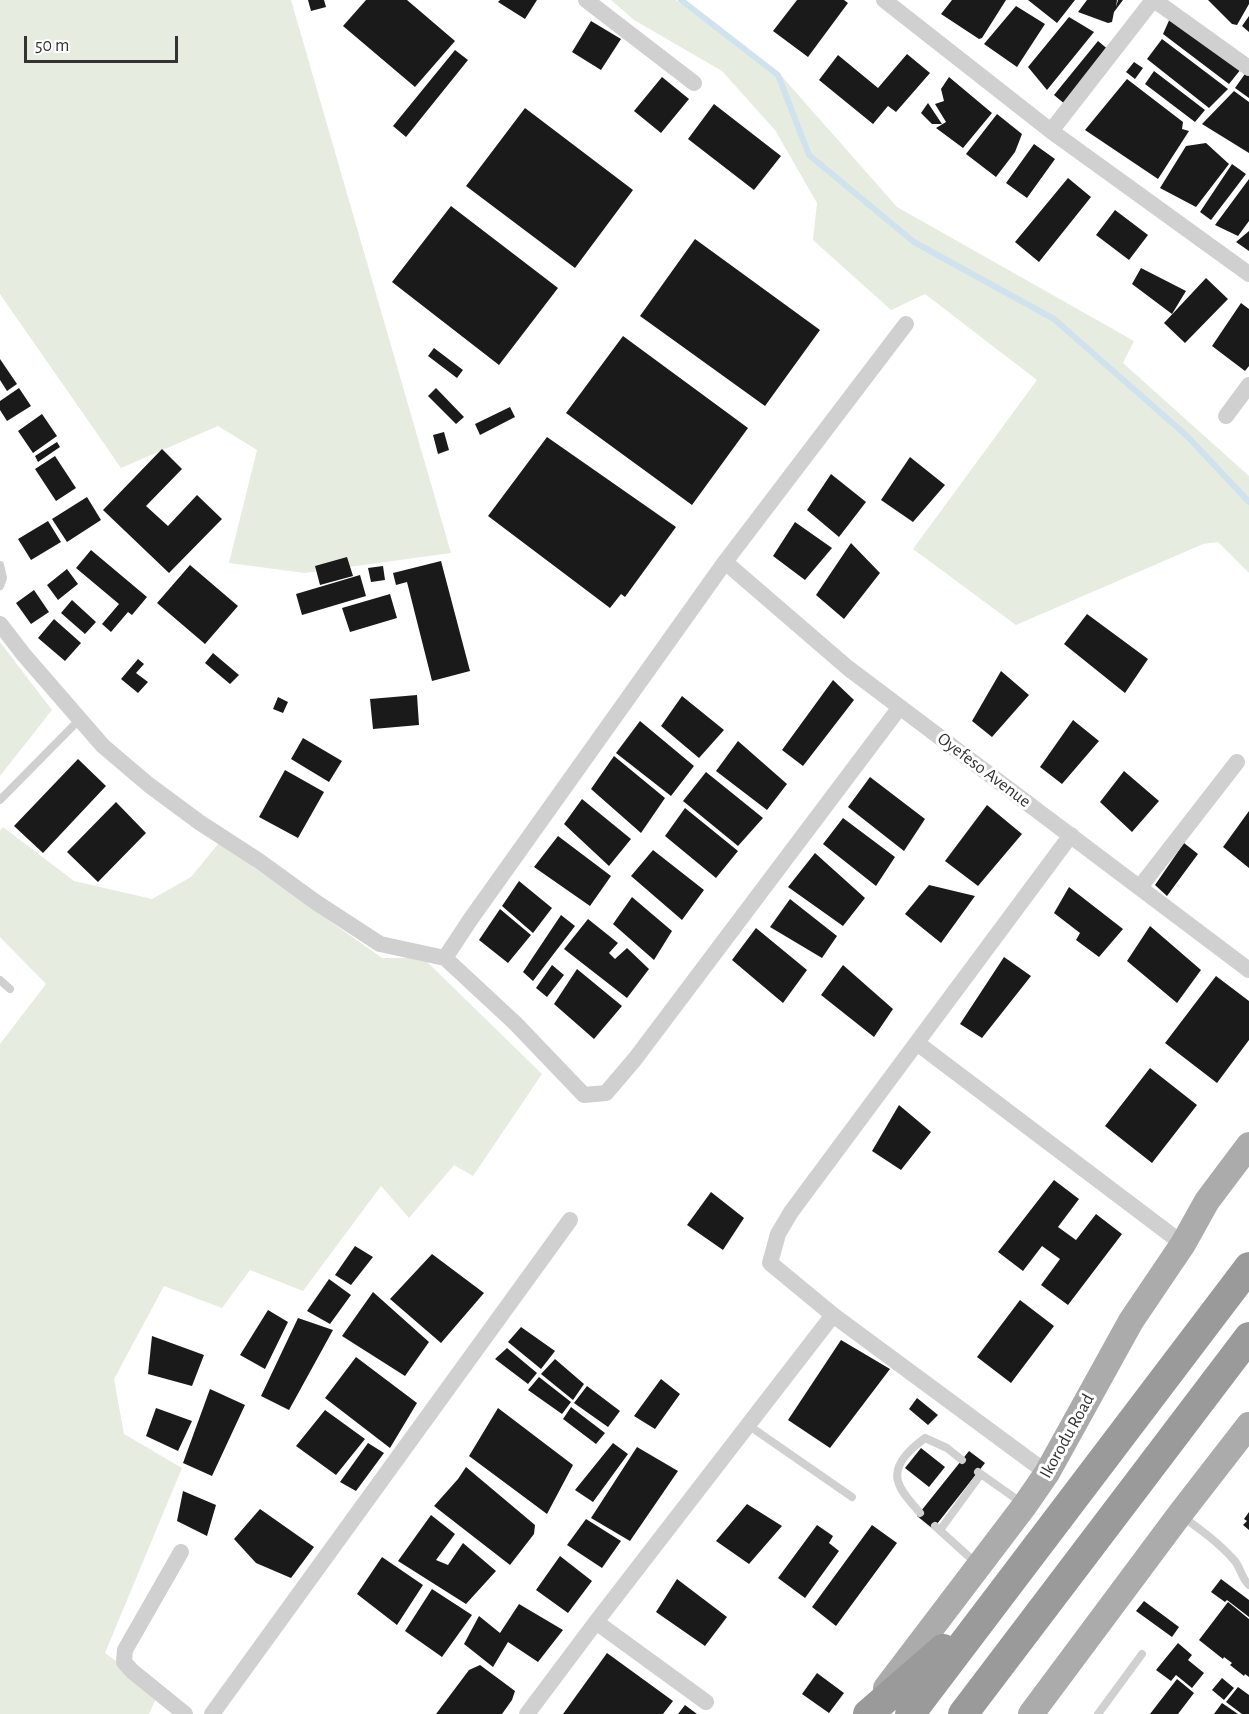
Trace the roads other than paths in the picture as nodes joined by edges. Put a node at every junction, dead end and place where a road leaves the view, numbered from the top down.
1 (585, 0) edge
2 (884, 0) edge
3 (1153, 0) edge
4 (1249, 68) edge
5 (694, 83) dead end
6 (1051, 131) junction
7 (1249, 274) edge
8 (906, 324) dead end
9 (1249, 385) edge
10 (1226, 416) dead end
11 (725, 562) junction
12 (0, 565) edge
13 (0, 586) edge
14 (0, 624) edge
15 (900, 707) junction
16 (80, 719) junction
17 (1237, 762) dead end
18 (0, 800) edge
19 (1071, 835) junction
20 (1140, 887) junction
21 (445, 958) junction
22 (1249, 970) edge
23 (0, 980) edge
24 (10, 988) dead end
25 (917, 1042) junction
26 (1249, 1145) edge
27 (570, 1220) dead end
28 (1183, 1244) junction
29 (1249, 1267) edge
30 (833, 1315) junction
31 (1245, 1347) edge
32 (748, 1425) junction
33 (1246, 1435) edge
34 (962, 1460) dead end
35 (1047, 1473) junction
36 (852, 1497) dead end
37 (1025, 1505) junction
38 (920, 1513) dead end
39 (1180, 1514) junction
40 (180, 1552) dead end
41 (979, 1565) junction
42 (1249, 1585) edge
43 (990, 1607) junction
44 (596, 1622) junction
45 (1142, 1654) dead end
46 (706, 1701) dead end
47 (185, 1714) edge
48 (212, 1714) edge
49 (527, 1714) edge
50 (867, 1714) edge
51 (910, 1714) edge
52 (963, 1714) edge
53 (1031, 1714) edge
54 (1098, 1714) edge

1 - 5 street
2 - 6 street
3 - 4 street
3 - 6 street
6 - 7 street
8 - 11 street
9 - 10 street
11 - 15 street, Oyefeso Avenue
11 - 21 street
12 - 13 lane
14 - 16 street
15 - 19 street, Oyefeso Avenue
15 - 21 street
16 - 18 lane
16 - 21 street
17 - 20 street
19 - 20 street, Oyefeso Avenue
19 - 25 street
20 - 22 street, Oyefeso Avenue
23 - 24 lane
25 - 28 street
25 - 30 street
26 - 28 main road, Ikorodu Road
27 - 48 street
28 - 35 main road, Ikorodu Road
29 - 43 highway, Ikorodu Road
30 - 32 street
30 - 35 street
31 - 52 highway
32 - 36 lane
32 - 44 street
33 - 39 main road
34 - 38 lane
35 - 37 main road, Ikorodu Road
37 - 41 main road, Ikorodu Road
37 - 41 lane
39 - 42 lane
39 - 53 main road
40 - 47 street
41 - 50 main road, Ikorodu Road
43 - 50 highway
43 - 51 highway, Ikorodu Road
44 - 46 street
44 - 49 street
45 - 54 lane

